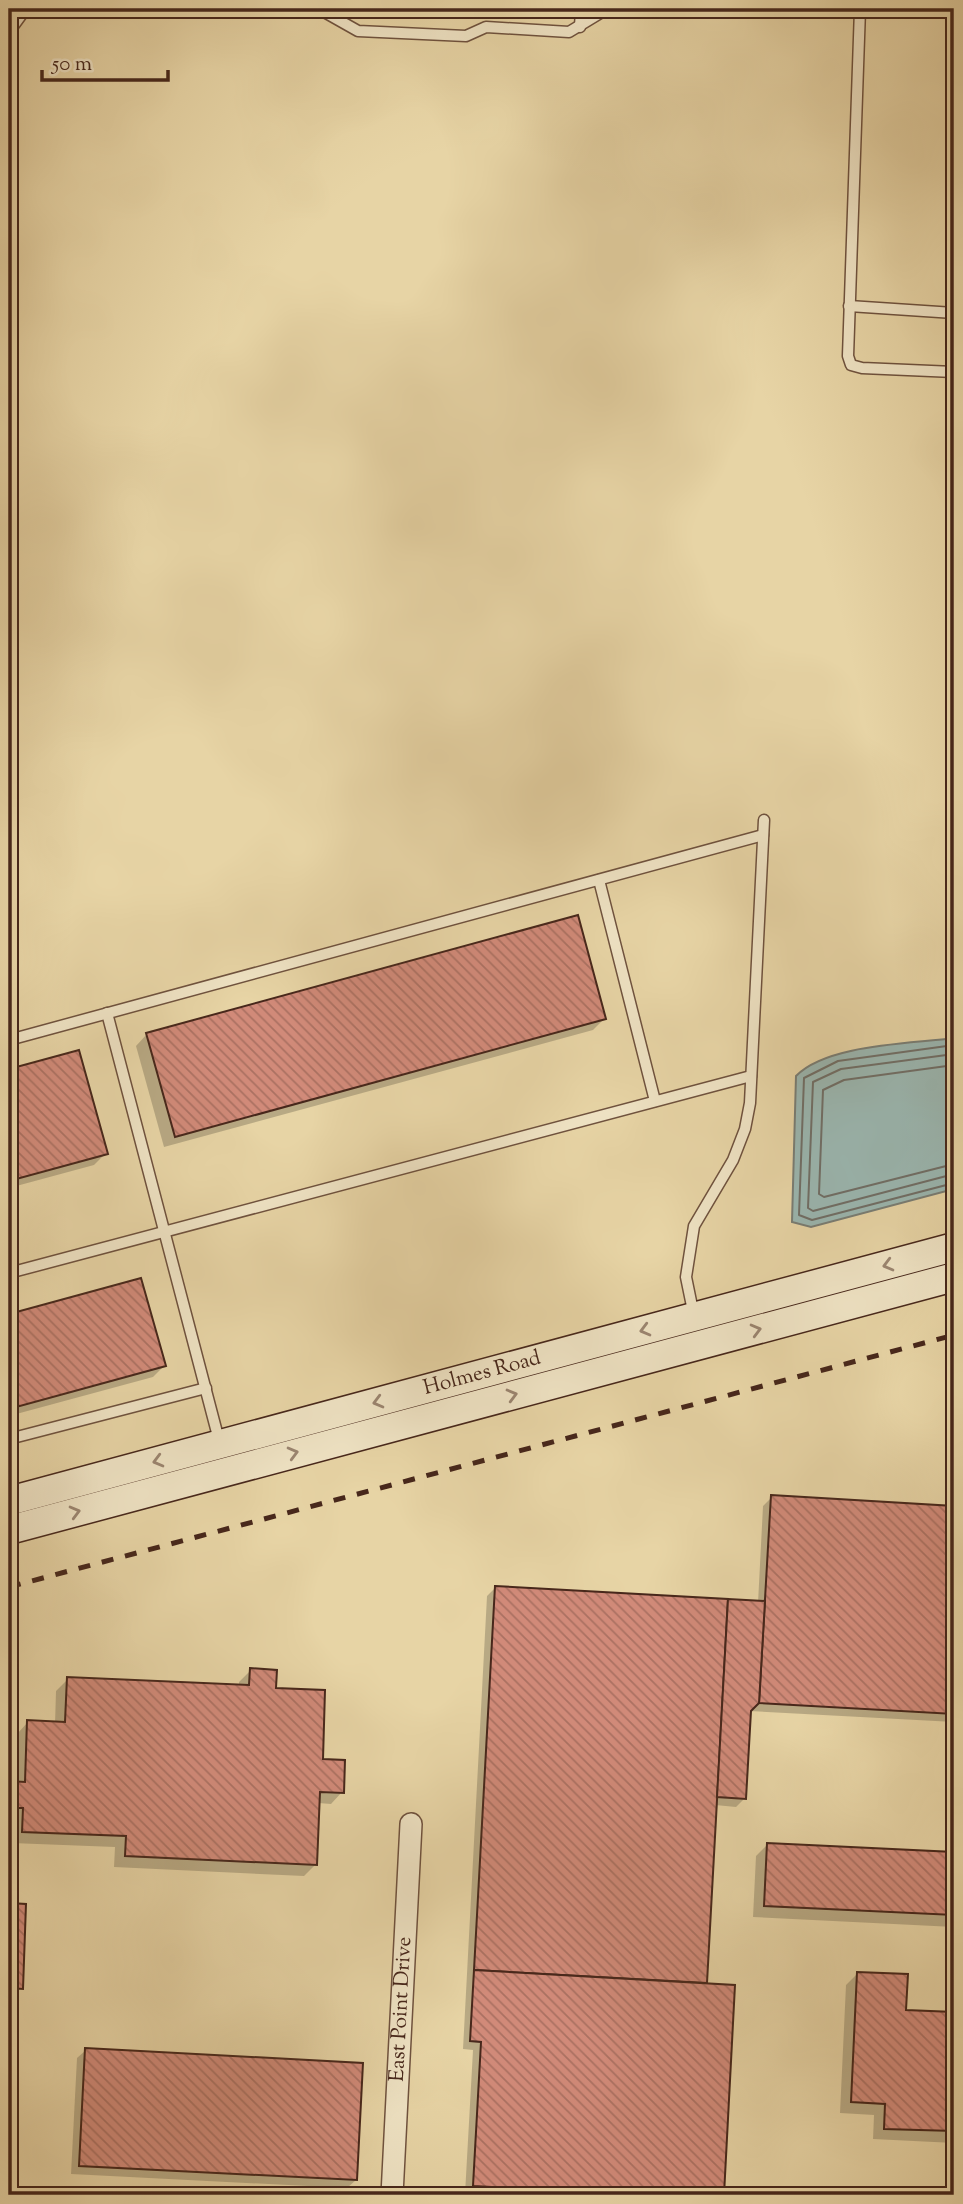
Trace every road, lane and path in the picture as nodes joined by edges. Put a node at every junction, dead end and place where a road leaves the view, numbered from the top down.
1 (17, 9) edge
2 (319, 9) edge
3 (581, 9) edge
4 (607, 9) edge
5 (860, 9) edge
6 (9, 20) edge
7 (580, 27) junction
8 (849, 306) junction
9 (954, 313) edge
10 (954, 372) edge
11 (764, 820) dead end
12 (763, 835) junction
13 (598, 880) junction
14 (107, 1013) junction
15 (9, 1040) edge
16 (751, 1076) junction
17 (656, 1101) junction
18 (165, 1232) junction
19 (954, 1247) edge
20 (9, 1273) edge
21 (954, 1277) edge
22 (694, 1317) junction
23 (703, 1344) junction
24 (206, 1388) junction
25 (9, 1439) edge
26 (224, 1458) junction
27 (9, 1501) edge
28 (9, 1530) edge
29 (411, 1824) dead end
30 (392, 2195) edge

1 - 6 street
2 - 7 lane
3 - 7 lane
4 - 7 lane
5 - 8 lane
8 - 9 lane
8 - 10 lane
11 - 12 lane
12 - 13 lane
12 - 16 lane
13 - 14 lane
13 - 17 lane
14 - 15 lane
14 - 18 lane
16 - 17 lane
16 - 22 lane
17 - 18 lane
18 - 20 lane
18 - 24 lane
19 -> 22 main road, Holmes Road
23 -> 21 main road, Holmes Road
22 - 23 main road
22 -> 26 main road, Holmes Road
26 -> 23 main road, Holmes Road
24 - 25 lane
24 - 26 lane
26 -> 27 main road, Holmes Road
28 -> 26 main road, Holmes Road
29 - 30 street, East Point Drive

